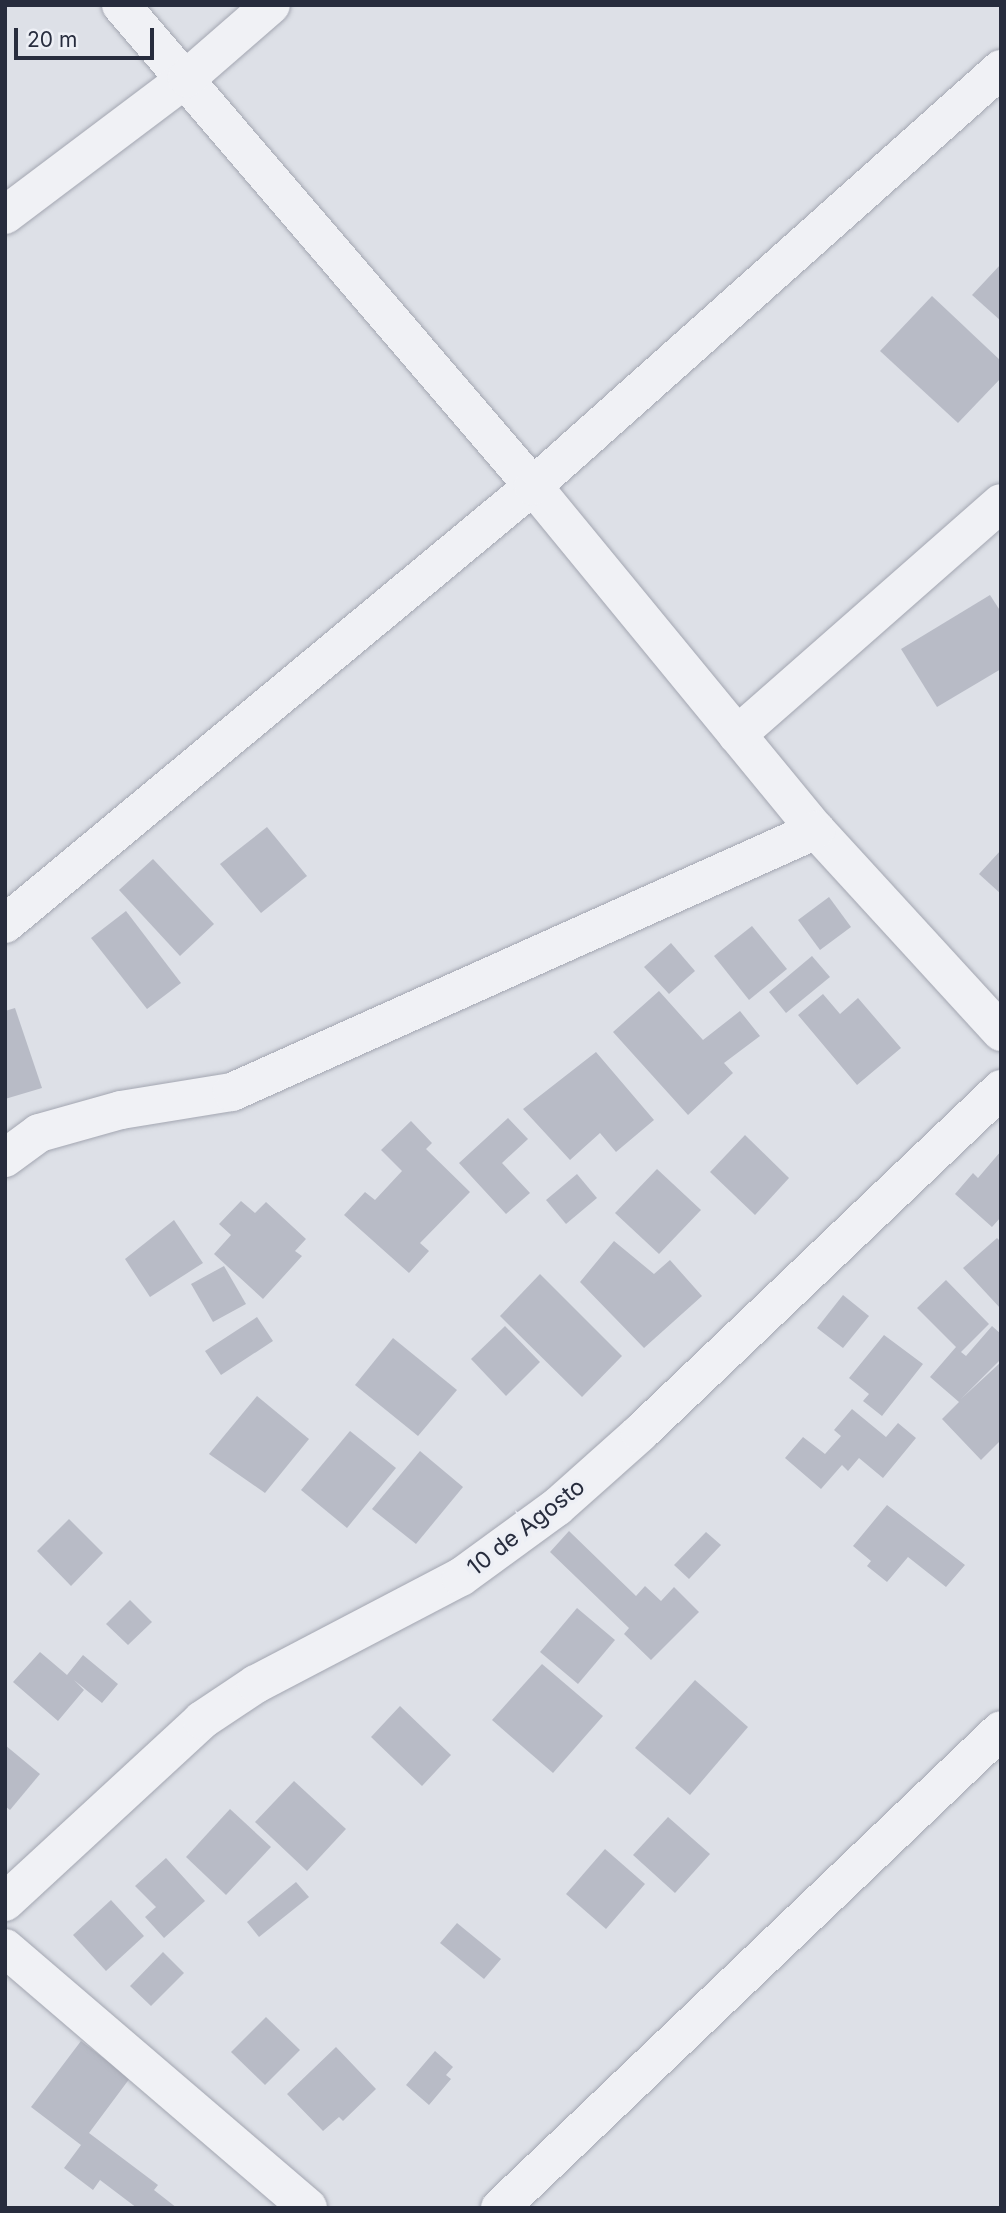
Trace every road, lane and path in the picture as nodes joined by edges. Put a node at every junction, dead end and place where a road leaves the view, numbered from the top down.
1 (121, 5) edge
2 (271, 5) edge
3 (1001, 69) edge
4 (187, 78) junction
5 (5, 215) edge
6 (533, 486) junction
7 (1001, 503) edge
8 (737, 735) junction
9 (816, 830) junction
10 (5, 924) edge
11 (1001, 1032) edge
12 (1001, 1089) edge
13 (5, 1158) edge
14 (1001, 1730) edge
15 (5, 1902) edge
16 (5, 1948) edge
17 (308, 2208) edge
18 (500, 2208) edge

1 - 4 street
2 - 4 street
3 - 6 street
4 - 5 street
4 - 6 street
6 - 8 street
6 - 10 street
7 - 8 street
8 - 9 street
9 - 11 street
9 - 13 street
12 - 15 street, 10 de Agosto
14 - 18 street
16 - 17 street

